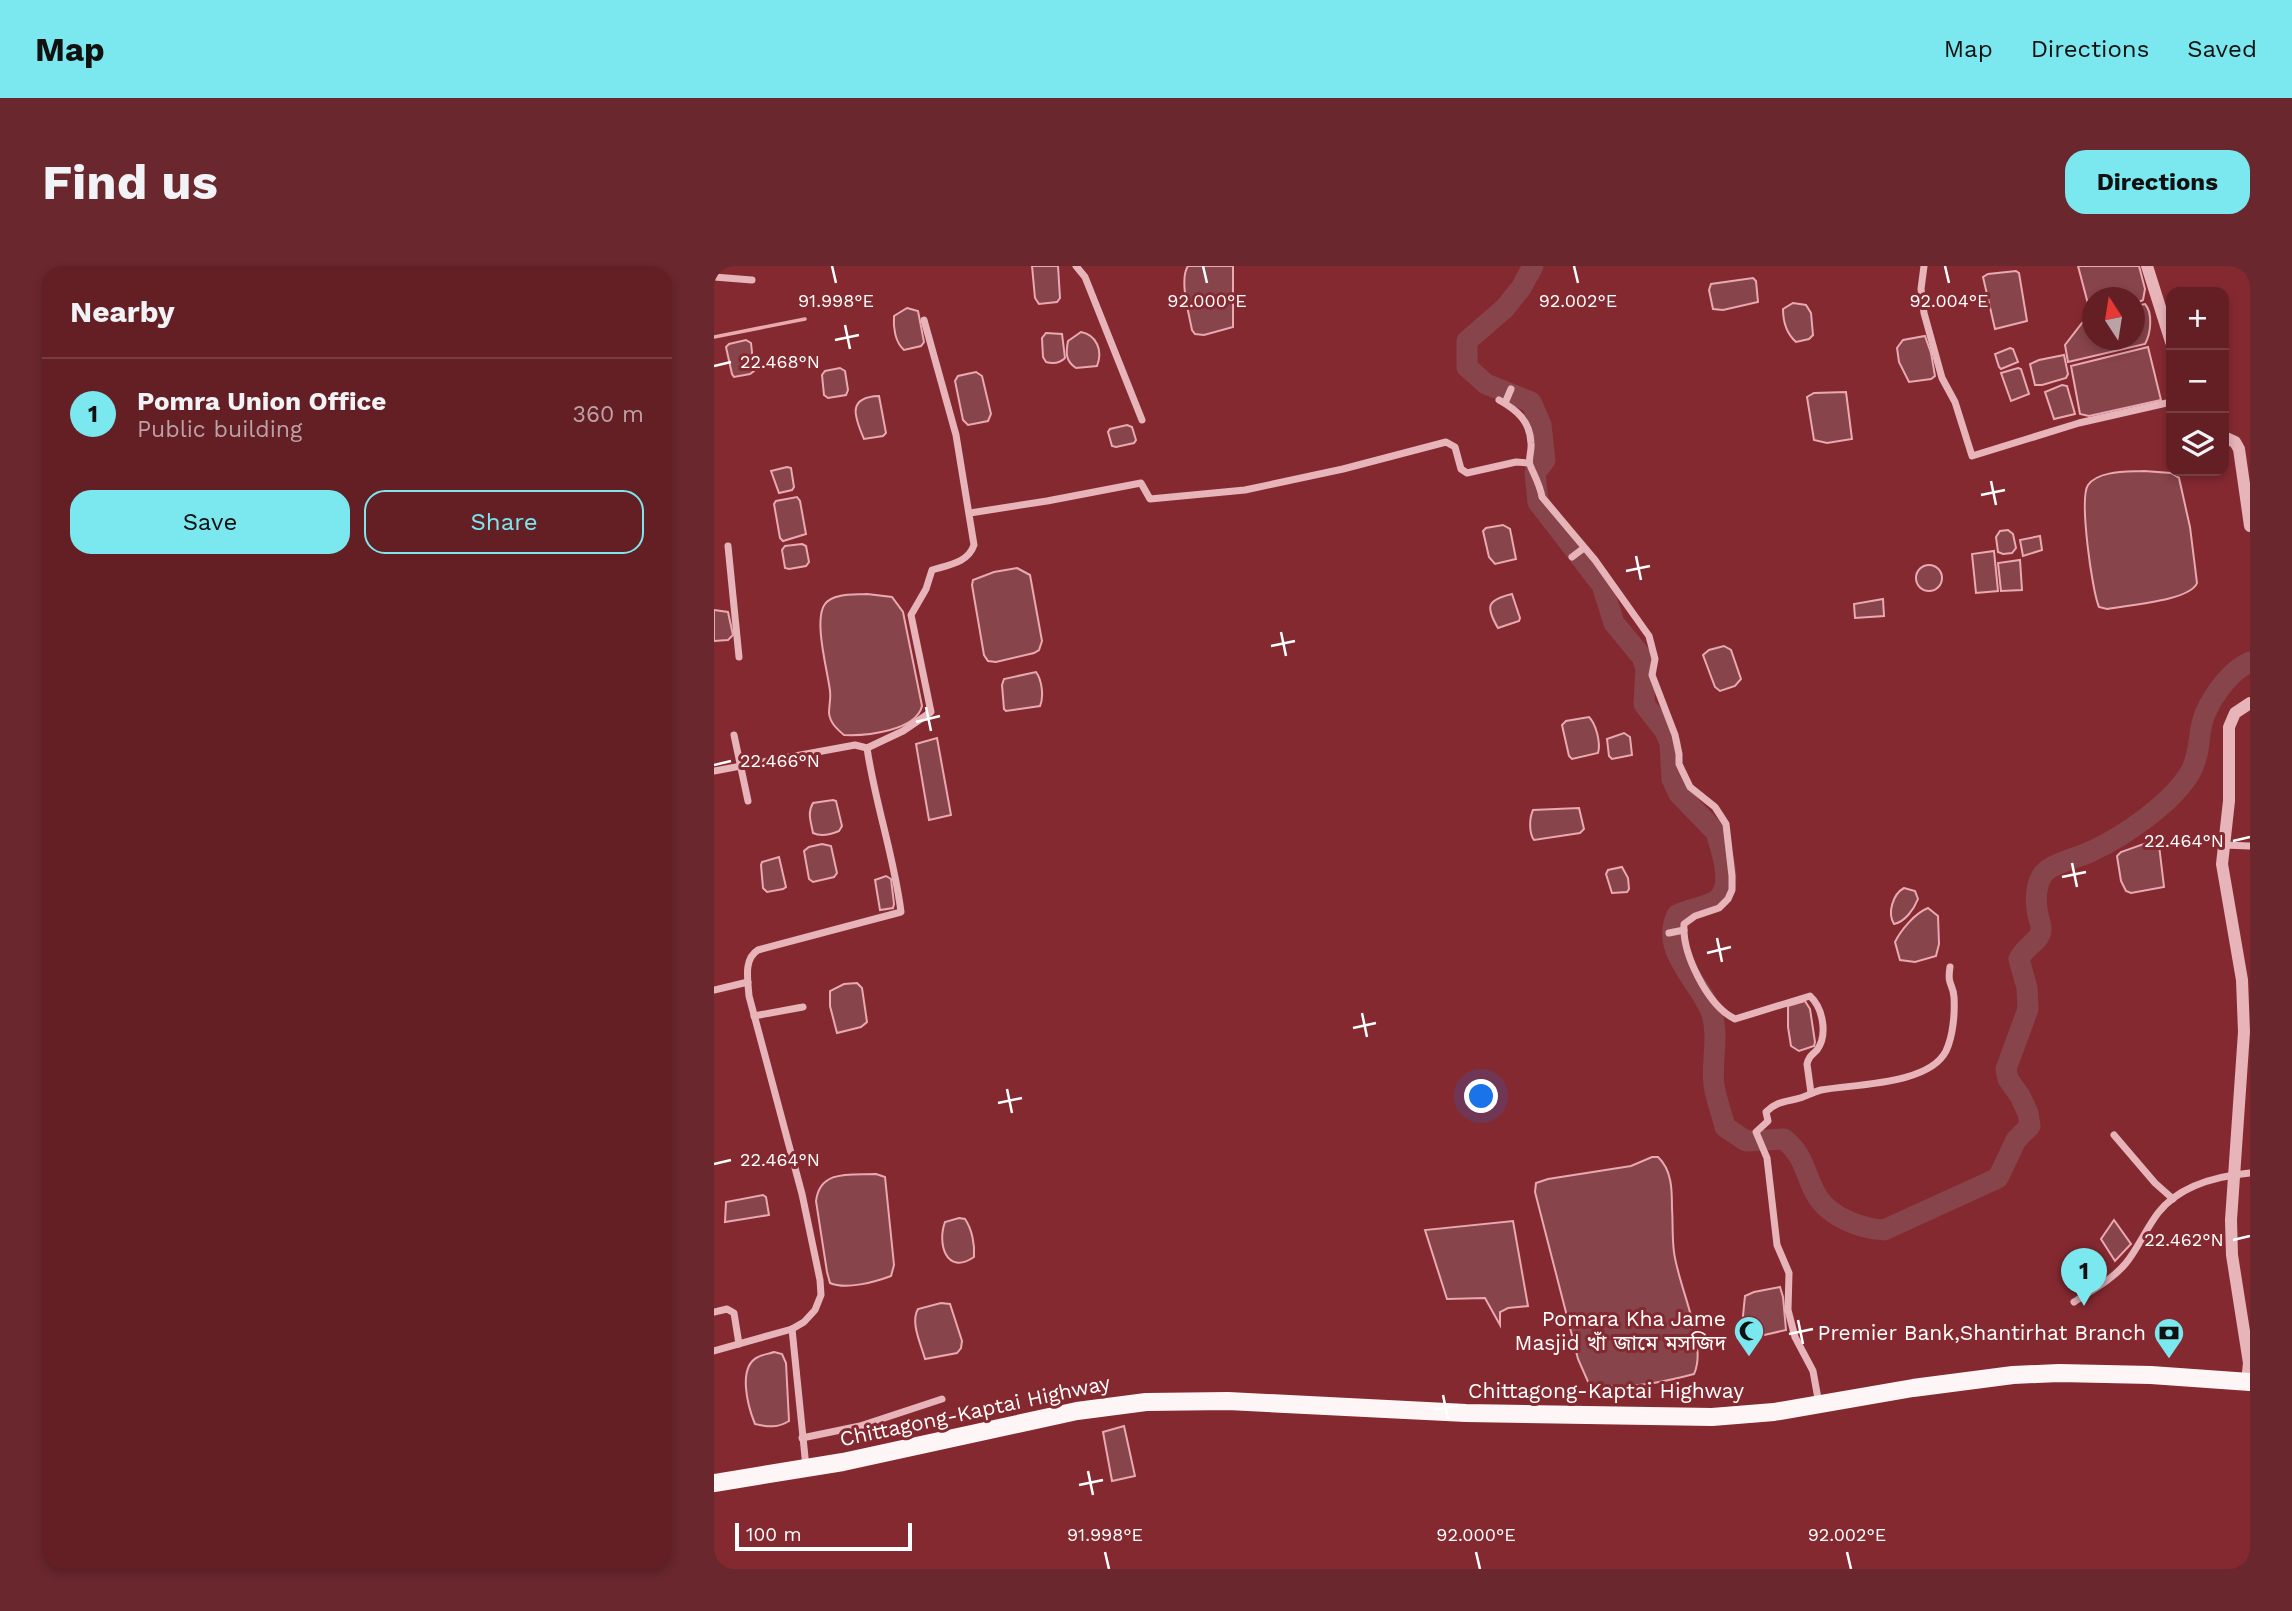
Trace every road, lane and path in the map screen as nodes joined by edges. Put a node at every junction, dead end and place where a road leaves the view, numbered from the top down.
1 (1076, 266) edge
2 (1924, 266) edge
3 (2147, 266) edge
4 (714, 277) edge
5 (752, 280) dead end
6 (924, 320) dead end
7 (2166, 326) edge
8 (1511, 389) dead end
9 (2166, 403) edge
10 (1142, 420) dead end
11 (2229, 439) edge
12 (1528, 463) junction
13 (970, 513) junction
14 (2250, 526) edge
15 (728, 546) dead end
16 (1582, 550) junction
17 (1572, 557) dead end
18 (739, 657) dead end
19 (2250, 703) edge
20 (734, 734) dead end
21 (867, 748) junction
22 (743, 768) junction
23 (714, 771) edge
24 (748, 801) dead end
25 (2224, 845) junction
26 (2250, 846) edge
27 (1681, 930) junction
28 (1668, 933) dead end
29 (1950, 967) dead end
30 (748, 982) junction
31 (714, 990) edge
32 (803, 1007) dead end
33 (754, 1016) junction
34 (1811, 1093) junction
35 (2114, 1135) dead end
36 (2250, 1173) edge
37 (2233, 1175) junction
38 (2173, 1199) junction
39 (2074, 1302) dead end
40 (714, 1312) edge
41 (792, 1329) junction
42 (739, 1344) junction
43 (714, 1351) edge
44 (2248, 1382) edge
45 (942, 1399) dead end
46 (1819, 1405) junction
47 (802, 1438) junction
48 (806, 1468) junction
49 (714, 1483) edge

1 - 10 street
2 - 9 street
3 - 7 street
4 - 5 street
6 - 13 street
8 - 12 street
11 - 14 street
12 - 13 street
12 - 16 street
13 - 21 street
15 - 18 street
16 - 17 street
16 - 27 street
19 - 25 street
20 - 22 street
21 - 22 street
21 - 30 street
22 - 23 street
22 - 24 street
25 - 26 street
25 - 37 street
27 - 28 street
27 - 34 street
29 - 34 street
30 - 31 street
30 - 33 street
32 - 33 street
33 - 41 street
34 - 46 street
35 - 38 street
36 - 37 street
37 - 38 street
37 - 44 street
38 - 39 street
40 - 42 street
41 - 42 street
41 - 47 street
42 - 43 street
44 - 46 main road, Chittagong-Kaptai Highway
45 - 47 street
46 - 48 main road, Chittagong-Kaptai Highway
47 - 48 street
48 - 49 main road, Chittagong-Kaptai Highway

